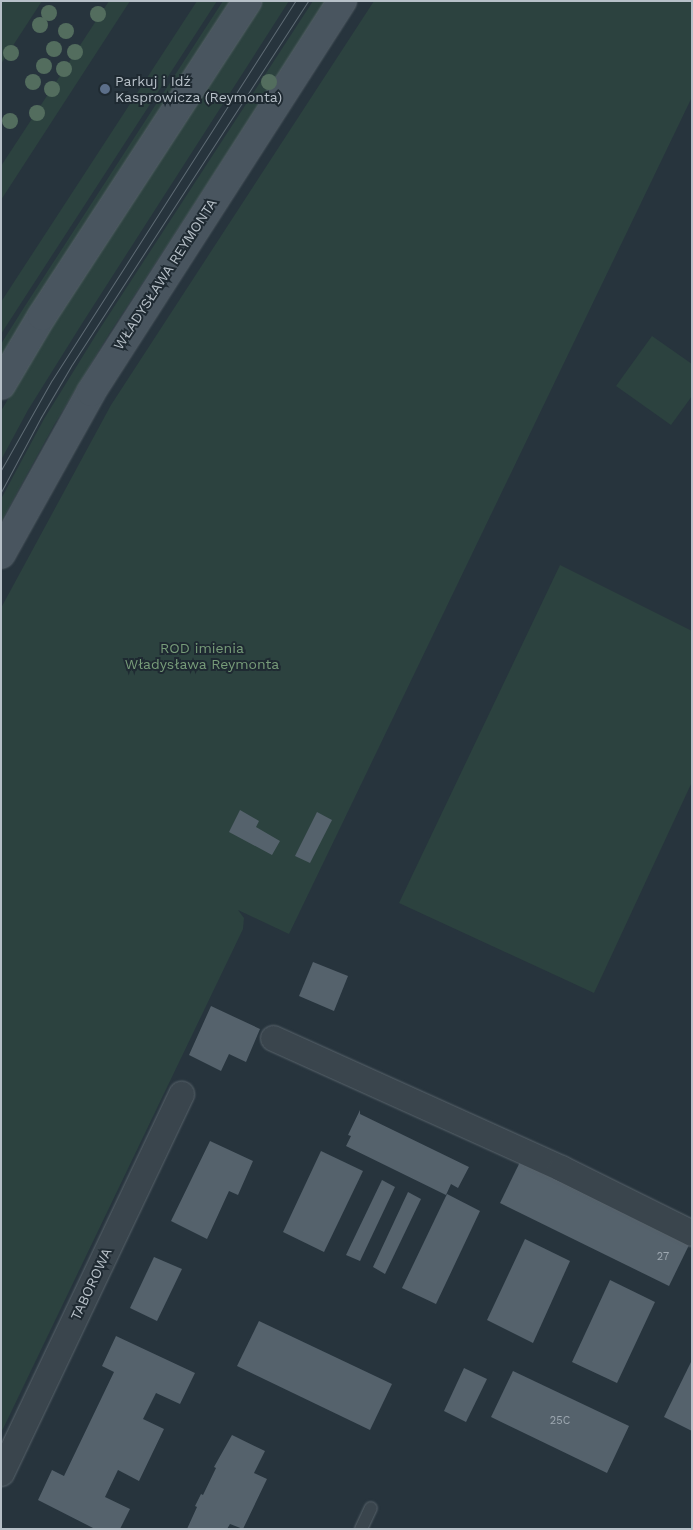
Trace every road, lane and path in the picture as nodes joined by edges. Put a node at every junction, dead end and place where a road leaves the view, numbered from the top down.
1 (247, 1) edge
2 (342, 1) edge
3 (1, 384) edge
4 (1, 554) edge
5 (273, 1038) dead end
6 (181, 1094) dead end
7 (692, 1233) edge
8 (1, 1473) edge
9 (371, 1508) dead end
10 (361, 1529) edge

1 - 3 main road
2 - 4 main road, WŁADYSŁAWA REYMONTA
5 - 7 street
6 - 8 street, TABOROWA
9 - 10 lane

